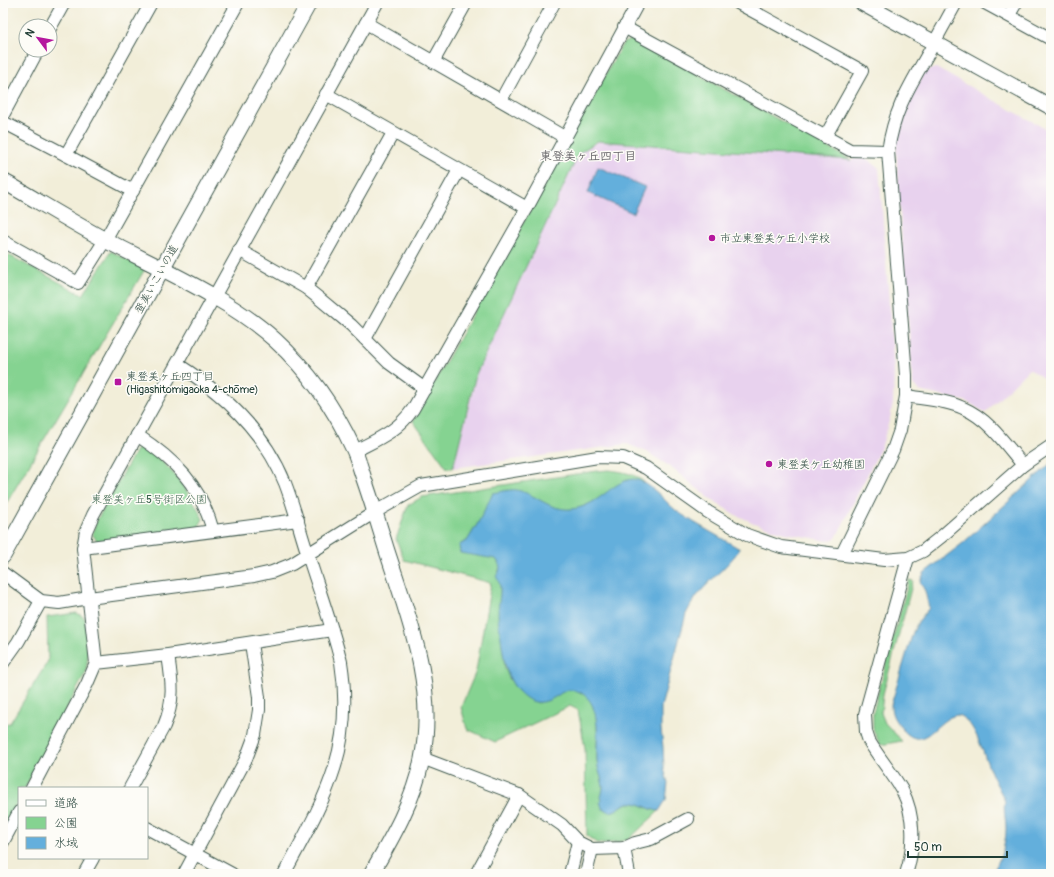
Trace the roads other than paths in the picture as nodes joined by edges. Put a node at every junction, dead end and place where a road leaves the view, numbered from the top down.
1 (64, 3) edge
2 (151, 3) edge
3 (238, 3) edge
4 (309, 3) edge
5 (377, 3) edge
6 (466, 3) edge
7 (554, 3) edge
8 (638, 3) edge
9 (738, 3) edge
10 (862, 3) edge
11 (956, 3) edge
12 (985, 3) edge
13 (1016, 3) edge
14 (1009, 15) junction
15 (56, 18) edge
16 (366, 23) junction
17 (624, 27) junction
18 (1051, 39) edge
19 (935, 42) junction
20 (34, 58) edge
21 (433, 62) junction
22 (326, 94) junction
23 (501, 100) junction
24 (1051, 107) edge
25 (3, 115) edge
26 (3, 122) edge
27 (393, 133) junction
28 (825, 137) junction
29 (566, 138) junction
30 (888, 151) junction
31 (66, 155) junction
32 (459, 170) junction
33 (3, 181) edge
34 (133, 191) junction
35 (527, 208) junction
36 (105, 240) junction
37 (3, 241) edge
38 (239, 250) junction
39 (162, 269) junction
40 (306, 288) junction
41 (214, 297) junction
42 (365, 339) junction
43 (177, 364) junction
44 (425, 389) junction
45 (906, 396) junction
46 (137, 435) junction
47 (1051, 446) edge
48 (354, 451) junction
49 (1023, 465) junction
50 (375, 512) junction
51 (298, 520) junction
52 (213, 531) junction
53 (83, 548) junction
54 (842, 554) junction
55 (308, 555) junction
56 (3, 556) edge
57 (908, 558) junction
58 (3, 573) edge
59 (89, 598) junction
60 (41, 600) junction
61 (332, 630) junction
62 (251, 643) junction
63 (168, 655) junction
64 (3, 664) edge
65 (96, 664) junction
66 (422, 758) junction
67 (33, 787) edge
68 (131, 787) edge
69 (520, 795) junction
70 (18, 814) edge
71 (688, 820) dead end
72 (148, 829) edge
73 (3, 842) edge
74 (578, 842) junction
75 (624, 848) junction
76 (592, 849) junction
77 (195, 854) junction
78 (92, 859) edge
79 (84, 874) edge
80 (184, 874) edge
81 (232, 874) edge
82 (284, 874) edge
83 (371, 874) edge
84 (476, 874) edge
85 (570, 874) edge
86 (586, 874) edge
87 (629, 874) edge
88 (906, 874) edge

1 - 15 street
2 - 31 street
3 - 34 street
4 - 39 street, 登美いこいの道
5 - 16 street
6 - 21 street
7 - 23 street
8 - 17 street
9 - 28 street
10 - 19 street
11 - 19 street
12 - 14 street
13 - 14 street
14 - 18 street
16 - 21 street
16 - 22 street
17 - 28 street
17 - 29 street
19 - 24 street
19 - 30 street
20 - 25 street
21 - 23 street
22 - 27 street
22 - 38 street
23 - 29 street
26 - 31 street
27 - 32 street
27 - 40 street
28 - 30 street
29 - 35 street
30 - 45 street
31 - 34 street
32 - 35 street
32 - 42 street
33 - 36 street
34 - 36 street
35 - 44 street
36 - 37 street
36 - 39 street
38 - 40 street
38 - 41 street
39 - 41 street
39 - 56 street, 登美いこいの道
40 - 42 street
41 - 43 street
41 - 48 street
42 - 44 street
43 - 46 street
43 - 51 street
44 - 48 street
45 - 49 street
45 - 54 street
46 - 52 street
46 - 53 street
47 - 49 street
48 - 50 street
49 - 57 street
50 - 54 street
50 - 55 street
50 - 66 street
51 - 52 street
51 - 55 street
52 - 53 street
53 - 59 street
54 - 57 street
55 - 59 street
55 - 61 street
57 - 88 street
58 - 60 street
59 - 60 street
59 - 65 street
60 - 64 street
61 - 62 street
61 - 82 street
62 - 63 street
62 - 77 street
63 - 65 street
63 - 68 street
65 - 67 street
66 - 69 street
66 - 83 street
69 - 74 street
69 - 84 street
70 - 73 street
71 - 75 street
72 - 77 street
74 - 76 street
74 - 85 street
75 - 76 street
75 - 87 street
76 - 86 street
77 - 80 street
77 - 81 street
78 - 79 street

